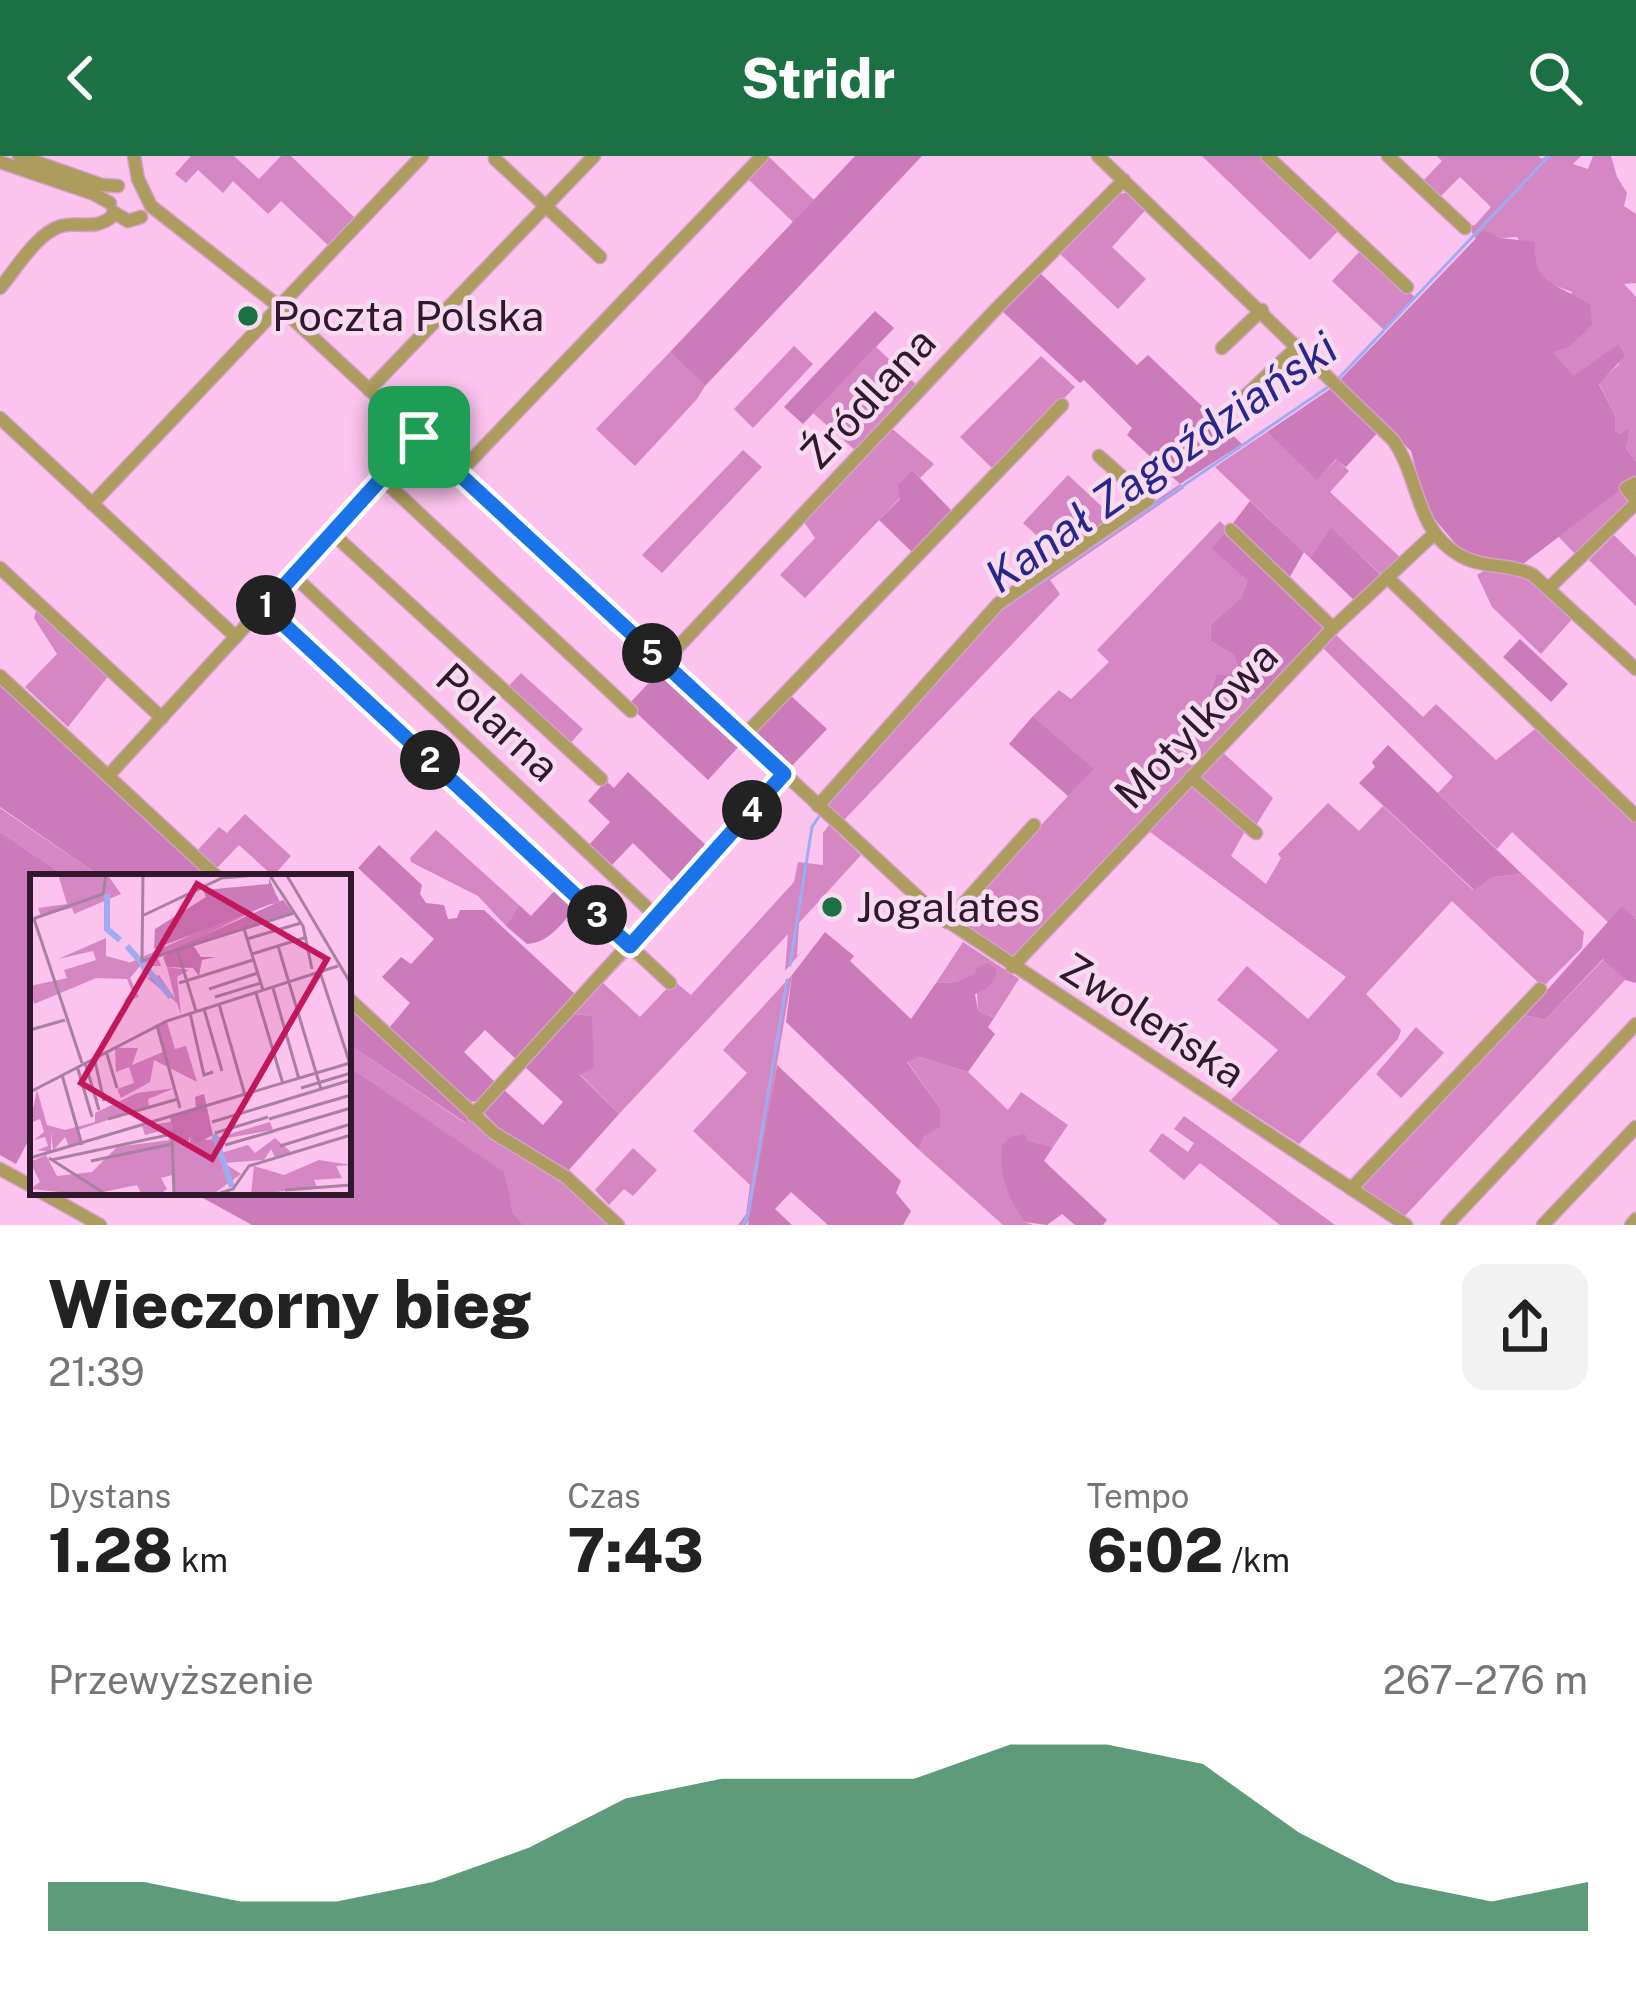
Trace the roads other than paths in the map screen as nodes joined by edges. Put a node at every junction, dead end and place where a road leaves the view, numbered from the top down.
1 (19, 156) edge
2 (131, 156) edge
3 (422, 156) edge
4 (594, 156) edge
5 (762, 156) edge
6 (1099, 156) edge
7 (1267, 156) edge
8 (1388, 156) edge
9 (495, 159) dead end
10 (0, 162) edge
11 (1124, 180) junction
12 (120, 185) junction
13 (142, 187) junction
14 (148, 202) junction
15 (546, 206) junction
16 (112, 209) junction
17 (141, 217) junction
18 (1465, 228) dead end
19 (179, 231) junction
20 (600, 257) dead end
21 (1407, 287) dead end
22 (0, 288) edge
23 (281, 308) junction
24 (1262, 310) junction
25 (1299, 345) junction
26 (1222, 348) dead end
27 (369, 390) junction
28 (1240, 401) dead end
29 (1062, 405) dead end
30 (0, 418) edge
31 (419, 437) junction
32 (1099, 456) dead end
33 (459, 473) junction
34 (381, 478) junction
35 (1631, 485) edge
36 (1636, 501) edge
37 (92, 504) junction
38 (1231, 530) dead end
39 (332, 533) junction
40 (1434, 534) junction
41 (0, 568) edge
42 (294, 575) junction
43 (1387, 577) junction
44 (1549, 588) junction
45 (265, 607) junction
46 (1333, 628) junction
47 (236, 638) junction
48 (663, 663) junction
49 (1636, 669) edge
50 (0, 676) edge
51 (631, 711) dead end
52 (162, 718) junction
53 (743, 737) junction
54 (784, 774) junction
55 (108, 776) junction
56 (1191, 777) junction
57 (601, 779) dead end
58 (822, 809) junction
59 (1636, 816) edge
60 (1034, 825) dead end
61 (1256, 833) dead end
62 (214, 874) edge
63 (657, 917) junction
64 (947, 922) junction
65 (630, 946) junction
66 (1012, 967) junction
67 (670, 983) dead end
68 (1540, 989) dead end
69 (351, 1001) edge
70 (1636, 1024) edge
71 (473, 1115) junction
72 (1636, 1127) edge
73 (0, 1169) edge
74 (30, 1185) edge
75 (1351, 1189) junction
76 (46, 1195) edge
77 (100, 1225) edge
78 (618, 1225) edge
79 (1406, 1225) edge
80 (1447, 1225) edge
81 (1543, 1225) edge

1 - 12 street
2 - 12 street
2 - 13 street
3 - 23 street
4 - 15 street
5 - 33 street
6 - 11 street
7 - 21 street
8 - 18 street
9 - 15 street
10 - 16 street
11 - 24 street
11 - 48 street, Źródlana
12 - 13 street
12 - 16 street
13 - 14 street
14 - 17 street
14 - 19 street, Zwoleńska
15 - 20 street
15 - 27 street
16 - 17 street
16 - 22 street
17 - 19 street, Zwoleńska
19 - 23 street, Zwoleńska
23 - 27 street, Zwoleńska
23 - 37 street
24 - 25 street
24 - 26 street
25 - 28 street
25 - 40 street
27 - 31 street, Zwoleńska
29 - 53 street
30 - 37 street
31 - 33 street, Zwoleńska
31 - 34 street
32 - 58 street
33 - 48 street, Zwoleńska
34 - 39 street
34 - 51 street
35 - 36 street
36 - 44 street
37 - 47 street
38 - 46 street
39 - 42 street
39 - 57 street
40 - 43 street, Motylkowa
40 - 44 street
41 - 52 street
42 - 45 street
42 - 63 street, Polarna
43 - 46 street, Motylkowa
43 - 59 street
44 - 49 street
45 - 47 street
45 - 65 street
46 - 56 street, Motylkowa
47 - 52 street
48 - 53 street, Zwoleńska
50 - 55 street
52 - 55 street
53 - 54 street, Zwoleńska
54 - 58 street, Zwoleńska
54 - 63 street
55 - 62 street
56 - 61 street
56 - 66 street, Motylkowa
58 - 64 street, Zwoleńska
60 - 64 street
63 - 65 street
64 - 66 street, Zwoleńska
65 - 67 street
65 - 71 street
66 - 75 street, Zwoleńska
68 - 75 street
69 - 71 street
70 - 80 street
71 - 78 street
72 - 81 street
73 - 74 street
75 - 79 street, Zwoleńska
76 - 77 street

